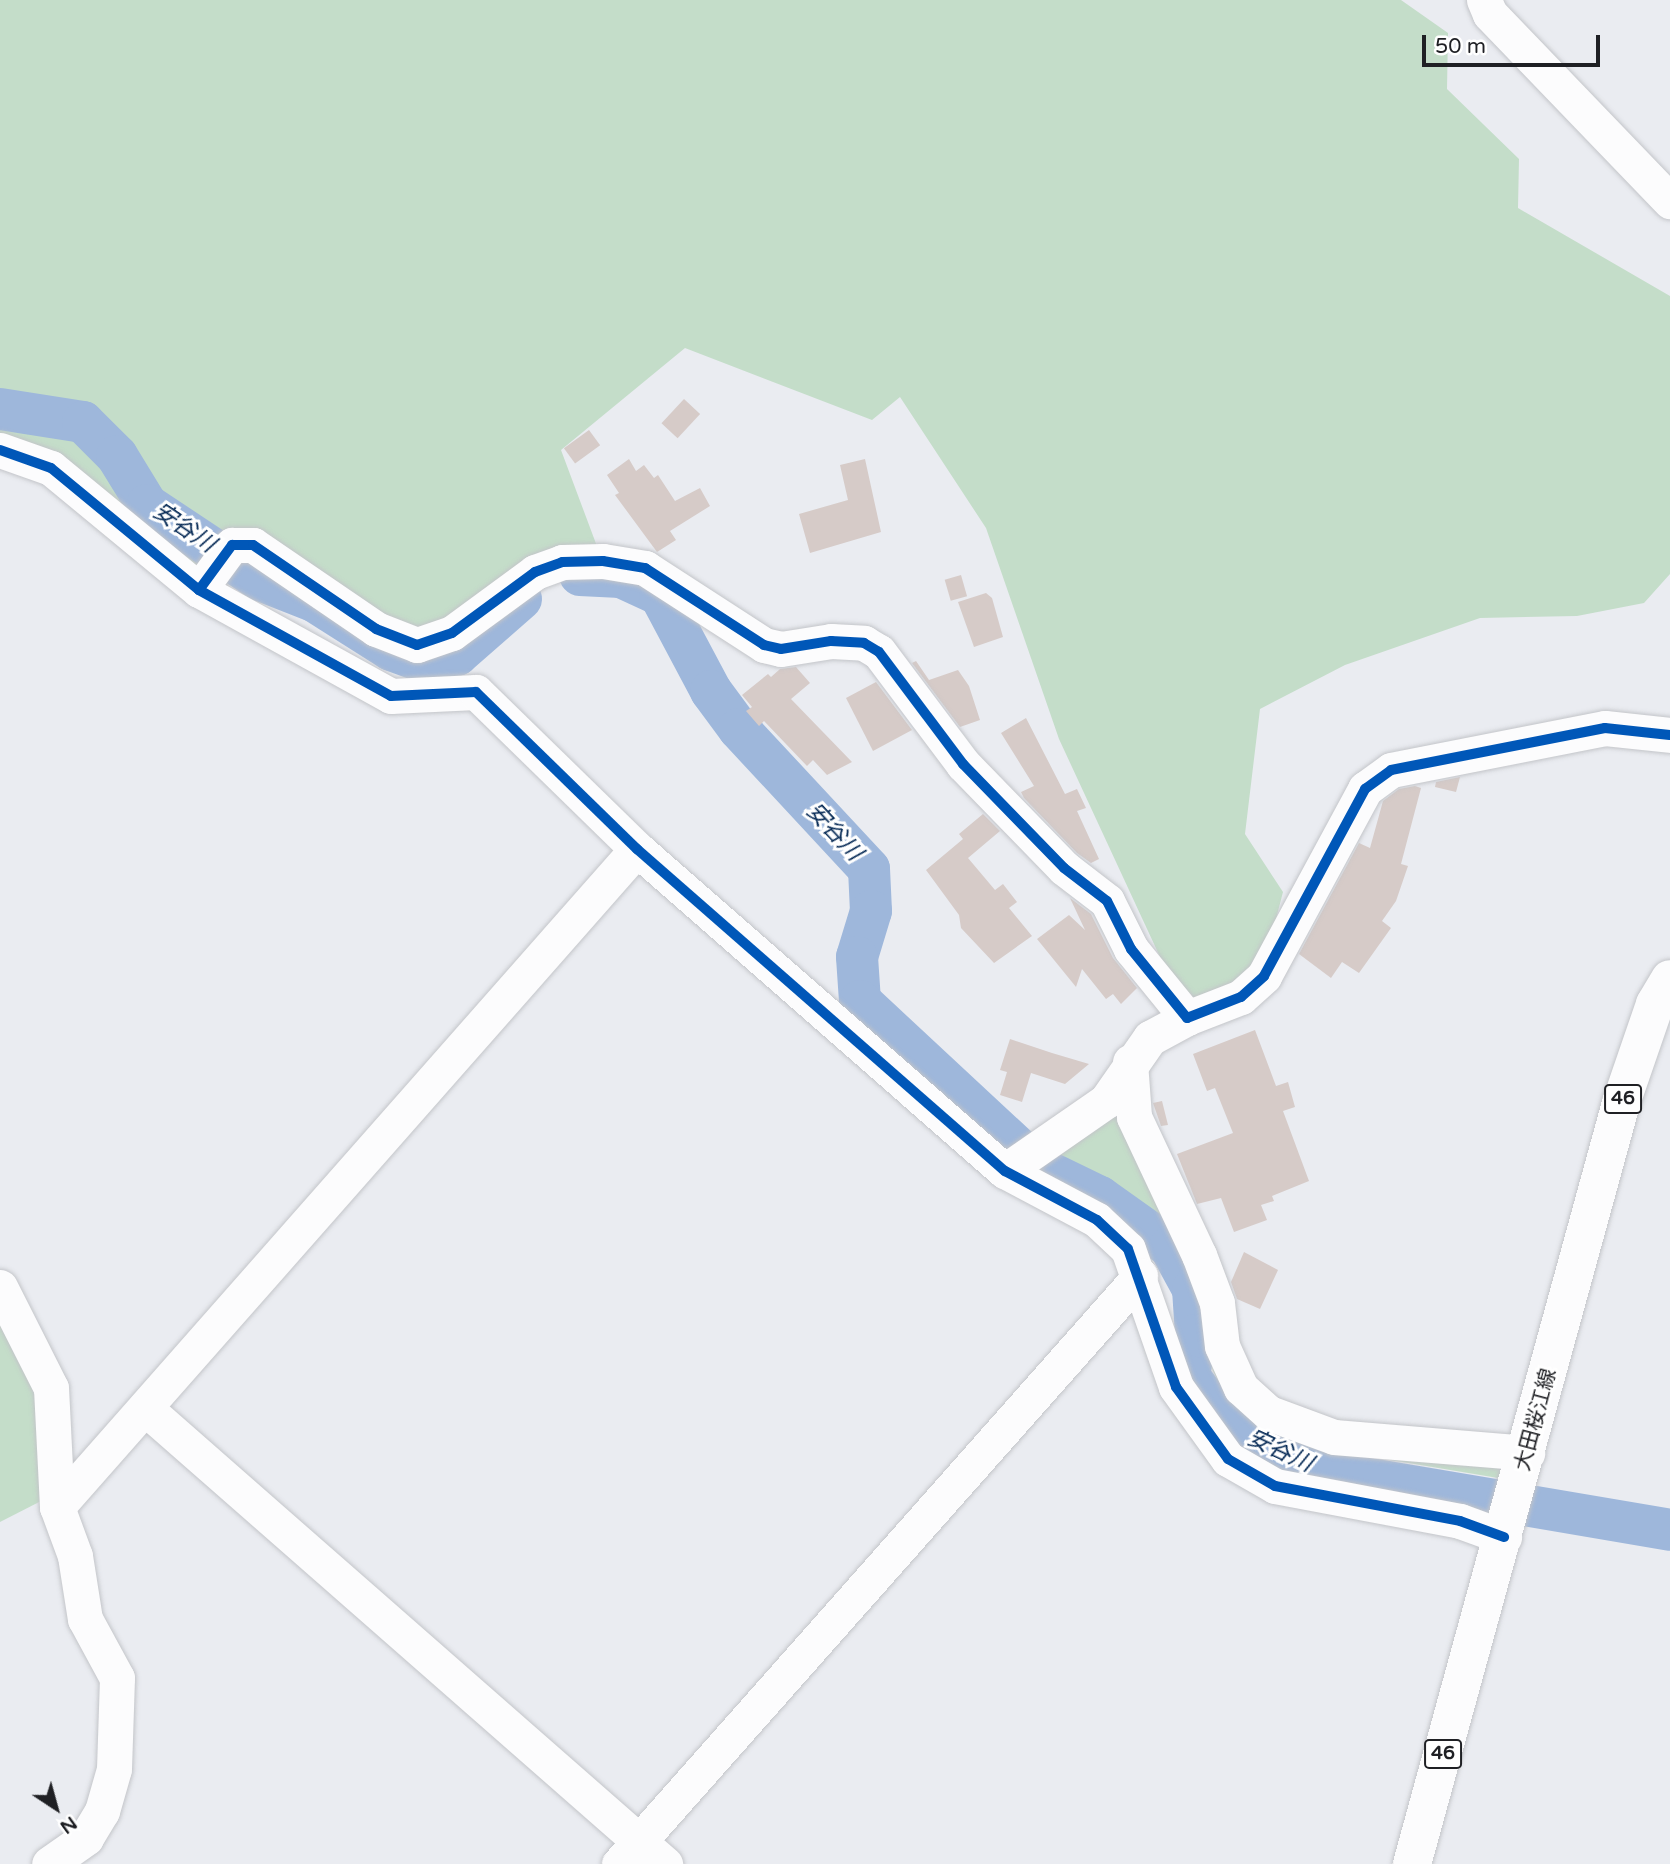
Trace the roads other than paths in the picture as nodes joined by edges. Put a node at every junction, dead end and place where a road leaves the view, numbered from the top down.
1 (1484, 0) edge
2 (1670, 201) edge
3 (0, 450) edge
4 (203, 585) junction
5 (1670, 735) edge
6 (637, 849) junction
7 (1670, 979) edge
8 (1187, 1018) junction
9 (1130, 1062) junction
10 (1008, 1168) junction
11 (1140, 1276) junction
12 (0, 1286) edge
13 (145, 1408) junction
14 (1524, 1461) junction
15 (57, 1507) junction
16 (1507, 1529) junction
17 (629, 1853) edge
18 (49, 1864) edge
19 (665, 1864) edge
20 (1412, 1864) edge

1 - 2 street
3 - 4 street
4 - 6 street
4 - 8 street
5 - 8 street
6 - 10 street
6 - 13 street
7 - 14 main road, 大田桜江線 / 46
8 - 9 street
9 - 10 street
9 - 14 street
10 - 11 street
11 - 16 street
11 - 17 street
12 - 15 street
13 - 15 street
13 - 17 street
14 - 16 main road, 大田桜江線 / 46
15 - 18 street
16 - 20 main road, 大田桜江線 / 46
17 - 19 street

